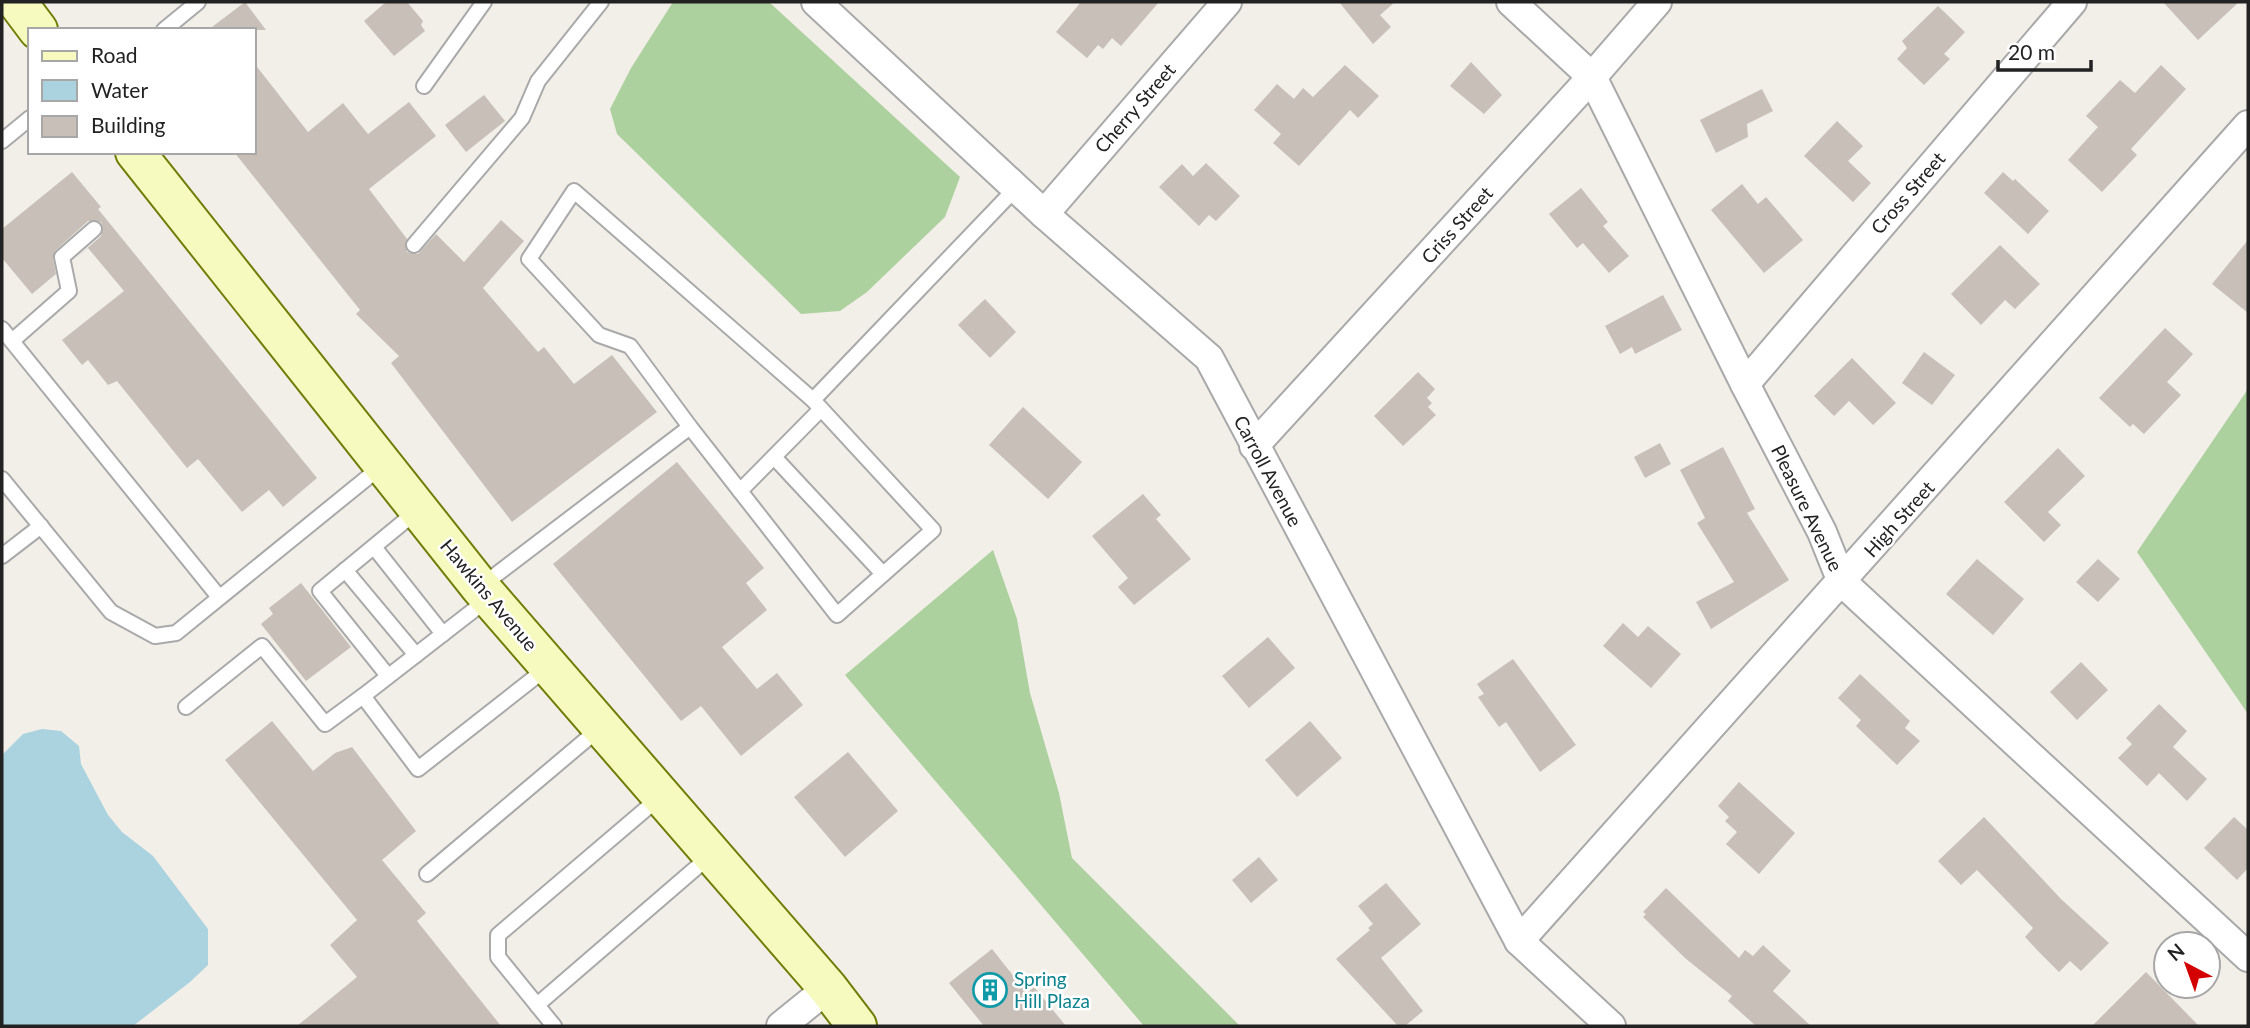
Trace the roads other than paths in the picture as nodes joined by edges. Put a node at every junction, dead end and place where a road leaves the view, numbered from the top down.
1 (17, 2) edge
2 (198, 2) edge
3 (484, 2) edge
4 (601, 2) edge
5 (816, 2) edge
6 (1227, 2) edge
7 (1511, 2) edge
8 (1657, 2) edge
9 (2072, 2) edge
10 (36, 28) edge
11 (166, 28) edge
12 (1592, 77) junction
13 (424, 86) dead end
14 (28, 120) edge
15 (2248, 125) edge
16 (2, 141) edge
17 (137, 154) edge
18 (1016, 188) junction
19 (1044, 214) junction
20 (94, 229) dead end
21 (414, 245) dead end
22 (2, 329) edge
23 (12, 341) junction
24 (1745, 384) junction
25 (817, 404) junction
26 (690, 427) junction
27 (1254, 446) junction
28 (774, 457) junction
29 (384, 464) junction
30 (2, 479) edge
31 (740, 491) junction
32 (419, 510) junction
33 (41, 526) junction
34 (374, 547) junction
35 (2, 556) edge
36 (345, 570) junction
37 (883, 574) junction
38 (1842, 582) junction
39 (484, 592) junction
40 (219, 597) junction
41 (443, 634) junction
42 (416, 655) junction
43 (549, 666) junction
44 (388, 676) junction
45 (363, 696) junction
46 (186, 707) dead end
47 (601, 727) junction
48 (661, 795) junction
49 (712, 854) junction
50 (427, 874) dead end
51 (1519, 941) junction
52 (2248, 957) edge
53 (828, 988) junction
54 (537, 1005) junction
55 (554, 1026) edge
56 (781, 1026) edge
57 (857, 1026) edge
58 (1611, 1026) edge

1 - 10 street
2 - 11 lane
3 - 13 lane
4 - 21 lane
5 - 18 street, Carroll Avenue
6 - 19 street, Cherry Street
7 - 12 street, Pleasure Avenue
8 - 12 street, Criss Street
9 - 24 street, Cross Street
12 - 24 street, Pleasure Avenue
12 - 27 street, Criss Street
14 - 16 lane
15 - 38 street, High Street
17 - 29 street, Hawkins Avenue
18 - 19 street, Carroll Avenue
18 - 25 lane
19 - 27 street, Carroll Avenue
20 - 23 lane
22 - 23 lane
23 - 40 lane
24 - 38 street, Pleasure Avenue
25 - 26 lane
25 - 28 lane
25 - 37 lane
26 - 31 lane
26 - 39 lane
27 - 51 street, Carroll Avenue
28 - 31 lane
28 - 37 lane
29 - 32 street, Hawkins Avenue
29 - 40 lane
30 - 33 lane
31 - 37 lane
32 - 34 lane
32 - 39 street, Hawkins Avenue
33 - 35 lane
33 - 40 lane
34 - 36 lane
34 - 41 lane
36 - 42 lane
36 - 44 lane
38 - 51 street, High Street
38 - 52 street, Pleasure Avenue
39 - 41 lane
39 - 43 street, Hawkins Avenue
41 - 42 lane
42 - 44 lane
43 - 45 lane
43 - 47 street, Hawkins Avenue
44 - 45 lane
45 - 46 lane
47 - 48 street, Hawkins Avenue
47 - 50 lane
48 - 49 street, Hawkins Avenue
48 - 54 lane
49 - 53 street, Hawkins Avenue
49 - 54 lane
51 - 58 street, Carroll Avenue
53 - 56 street
53 - 57 street, Hawkins Avenue
54 - 55 lane

